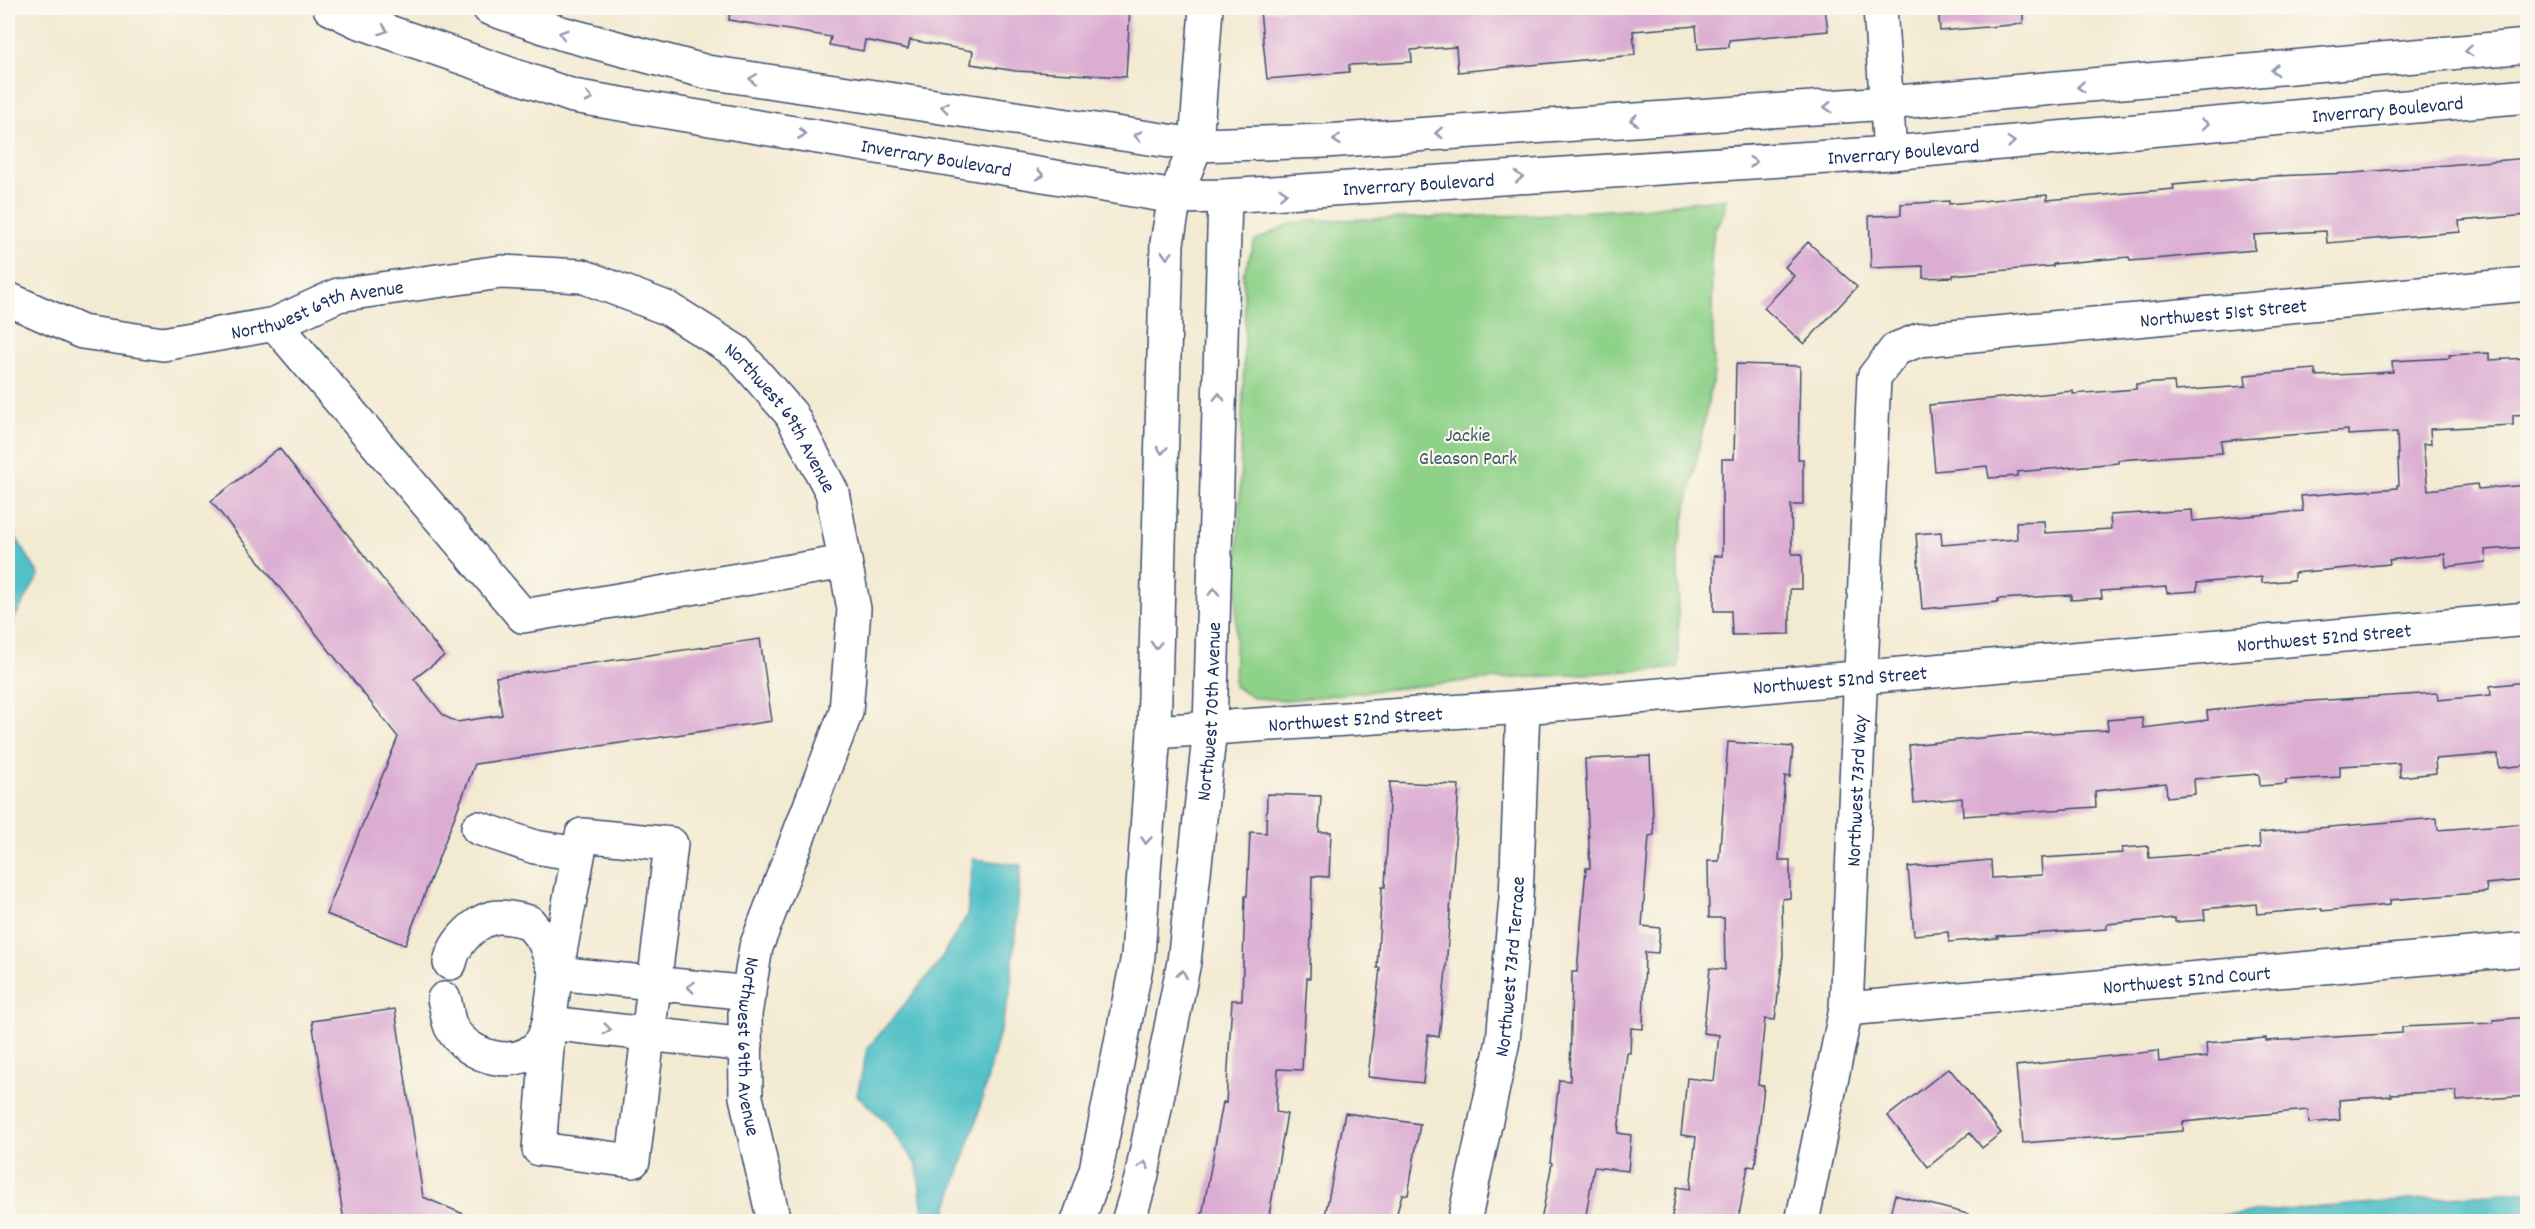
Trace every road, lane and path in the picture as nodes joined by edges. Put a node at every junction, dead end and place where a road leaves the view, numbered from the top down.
1 (330, 8) edge
2 (489, 8) edge
3 (1206, 8) edge
4 (1880, 8) edge
5 (2528, 46) edge
6 (2528, 96) edge
7 (1887, 104) junction
8 (1196, 145) junction
9 (1890, 153) junction
10 (1225, 196) junction
11 (1175, 197) junction
12 (2528, 284) edge
13 (8, 299) edge
14 (275, 324) junction
15 (1919, 340) joint
16 (845, 562) junction
17 (2528, 619) edge
18 (1859, 678) junction
19 (1523, 707) junction
20 (1210, 729) junction
21 (1154, 732) junction
22 (478, 828) dead end
23 (578, 854) junction
24 (2528, 949) edge
25 (450, 963) dead end
26 (556, 973) junction
27 (656, 983) junction
28 (749, 993) junction
29 (444, 999) dead end
30 (1846, 1008) junction
31 (549, 1023) junction
32 (647, 1034) junction
33 (746, 1045) junction
34 (774, 1221) edge
35 (1078, 1221) edge
36 (1128, 1221) edge
37 (1464, 1221) edge
38 (1802, 1221) edge

1 -> 11 street, Inverrary Boulevard
8 -> 2 street
3 - 8 street
4 - 7 street
5 -> 7 street
9 -> 6 street, Inverrary Boulevard
7 -> 8 street
7 - 9 street
8 - 10 street
8 - 11 street
10 -> 9 street, Inverrary Boulevard
10 - 11 street, Inverrary Boulevard
20 -> 10 street, Northwest 70th Avenue
11 -> 21 street
12 - 15 street, Northwest 51st Street
13 - 14 street, Northwest 69th Avenue
14 - 16 street
14 - 16 street, Northwest 69th Avenue
15 - 18 street, Northwest 73rd Way
16 - 28 street, Northwest 69th Avenue
17 - 18 street, Northwest 52nd Street
18 - 19 street, Northwest 52nd Street
18 - 30 street, Northwest 73rd Way
19 - 20 street, Northwest 52nd Street
19 - 37 street, Northwest 73rd Terrace
20 - 21 street, Northwest 52nd Street
36 -> 20 street, Northwest 70th Avenue
21 -> 35 street
22 - 23 street
23 - 26 street
23 - 27 street
24 - 30 street, Northwest 52nd Court
25 - 26 street
26 - 27 street
26 - 31 street
28 -> 27 street
27 - 32 street
28 - 33 street, Northwest 69th Avenue
29 - 31 street
30 - 38 street, Northwest 73rd Way
31 -> 32 street
31 - 32 street
32 - 33 street
33 - 34 street, Northwest 69th Avenue

